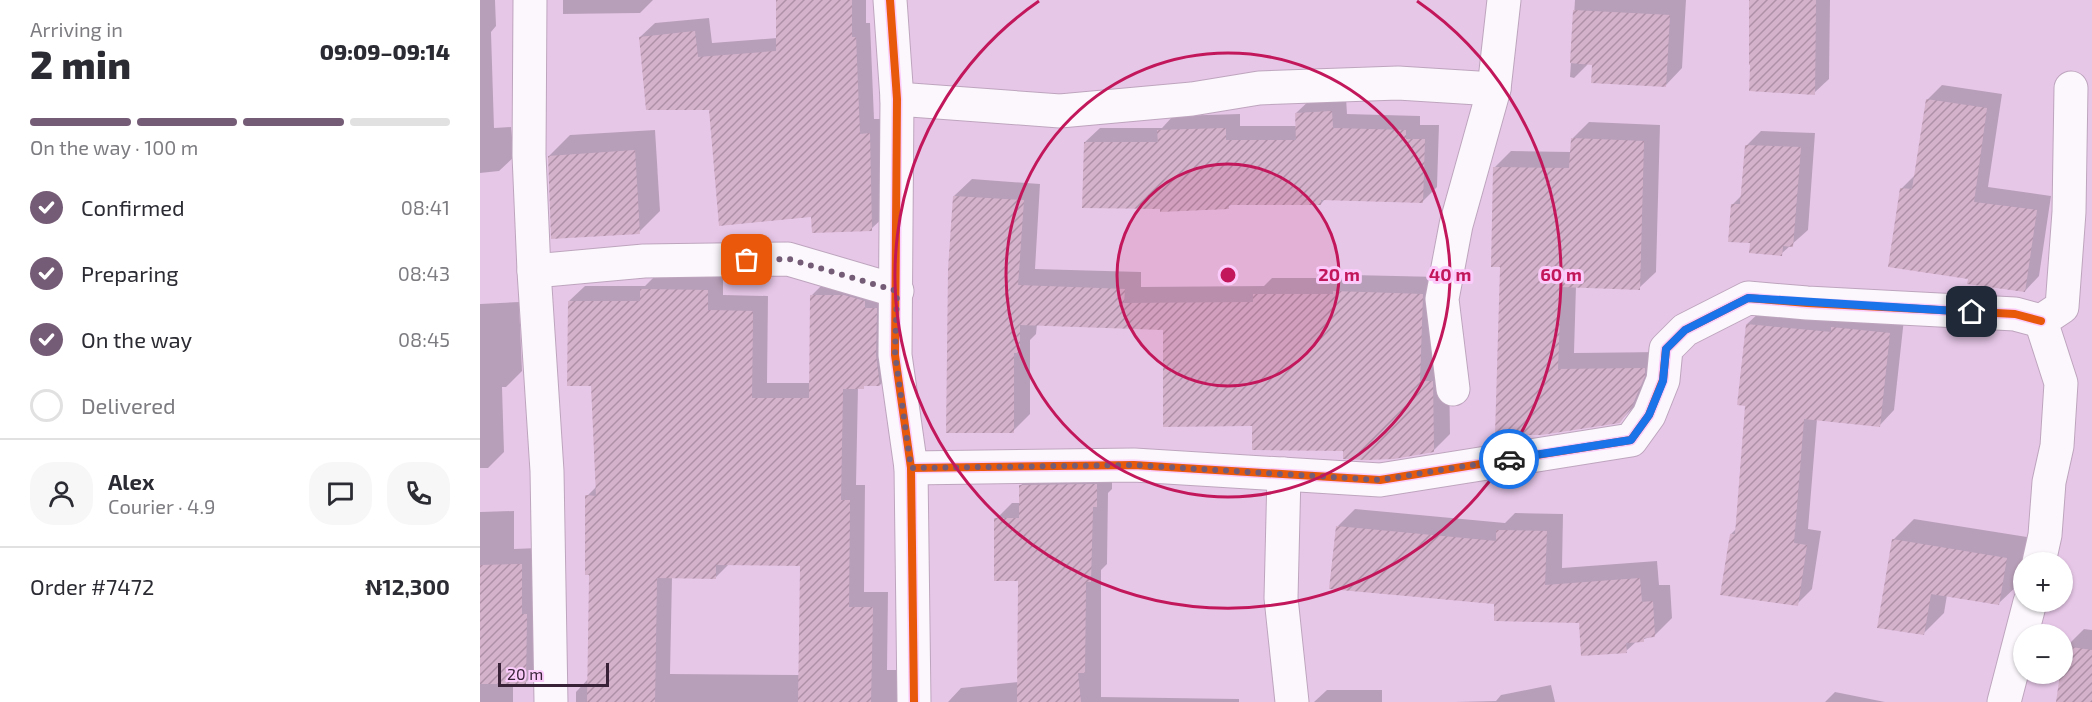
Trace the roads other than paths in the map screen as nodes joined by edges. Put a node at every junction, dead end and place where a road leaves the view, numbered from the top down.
1 (530, 0) edge
2 (890, 0) edge
3 (1504, 0) edge
4 (2071, 88) dead end
5 (1494, 89) junction
6 (897, 99) junction
7 (534, 271) junction
8 (897, 291) junction
9 (2041, 321) junction
10 (1453, 389) dead end
11 (911, 468) junction
12 (1284, 474) junction
13 (2041, 552) edge
14 (2027, 612) edge
15 (551, 702) edge
16 (914, 702) edge
17 (1292, 702) edge
18 (2004, 702) edge

1 - 7 street
2 - 6 street
3 - 5 street
4 - 9 street
5 - 6 street
5 - 10 street
6 - 8 street
7 - 8 street
7 - 15 street
8 - 11 street
9 - 12 street
9 - 13 street
11 - 12 street
11 - 16 street
12 - 17 street
14 - 18 street

